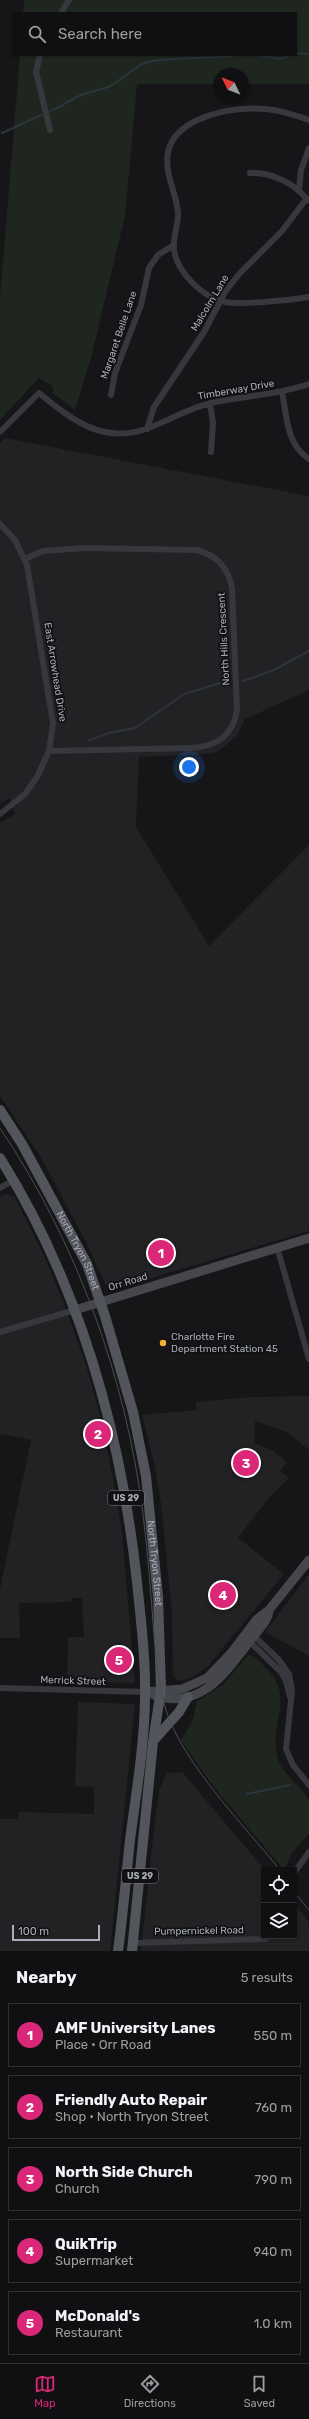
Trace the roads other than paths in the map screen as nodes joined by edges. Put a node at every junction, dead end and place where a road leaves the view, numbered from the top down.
1 (69, 0) edge
2 (62, 12) edge
3 (40, 56) edge
4 (309, 120) edge
5 (50, 130) dead end
6 (309, 148) edge
7 (250, 172) dead end
8 (299, 190) junction
9 (308, 199) edge
10 (174, 245) junction
11 (309, 297) edge
12 (221, 301) junction
13 (309, 384) edge
14 (282, 392) junction
15 (110, 395) dead end
16 (210, 403) junction
17 (147, 429) junction
18 (0, 432) edge
19 (211, 452) dead end
20 (309, 459) edge
21 (0, 524) edge
22 (25, 559) junction
23 (49, 751) junction
24 (0, 814) edge
25 (0, 1110) edge
26 (0, 1158) edge
27 (14, 1180) junction
28 (0, 1188) edge
29 (309, 1238) edge
30 (277, 1248) junction
31 (100, 1302) junction
32 (75, 1310) junction
33 (0, 1332) edge
34 (309, 1359) edge
35 (309, 1560) edge
36 (249, 1636) junction
37 (0, 1688) edge
38 (145, 1692) junction
39 (160, 1693) junction
40 (188, 1697) junction
41 (153, 1742) junction
42 (309, 1785) edge
43 (309, 1852) edge
44 (297, 1869) edge
45 (261, 1938) edge
46 (132, 1947) edge
47 (118, 1951) edge

1 - 2 street
3 - 5 street
4 - 10 street
6 - 8 street
7 - 8 street
8 - 9 street
9 - 12 street, Malcolm Lane
10 - 12 street
10 - 15 street, Margaret Belle Lane
11 - 12 street
12 - 17 street, Malcolm Lane
13 - 14 street, Timberway Drive
14 - 16 street, Timberway Drive
14 - 20 street
16 - 17 street, Timberway Drive
16 - 19 street
17 - 18 street, Timberway Drive
21 - 22 street, East Arrowhead Drive
22 - 23 street, East Arrowhead Drive
22 - 23 street, North Hills Crescent
23 - 24 street, East Arrowhead Drive
25 - 31 main road, North Tryon Street / US 29
26 - 27 main road, North Tryon Street / US 29
27 - 28 street
27 - 32 main road, North Tryon Street / US 29
29 - 30 street, Orr Road
30 - 31 street, Orr Road
30 - 34 street
31 - 32 street, Orr Road
31 - 39 main road, North Tryon Street / US 29
32 - 33 street, Orr Road
32 - 38 main road, North Tryon Street / US 29
35 - 36 street
36 - 39 street
36 - 40 street
36 - 42 street
37 - 38 street, Merrick Street
38 - 39 street
38 - 47 main road, North Tryon Street / US 29
39 - 40 street
39 - 41 main road, North Tryon Street / US 29
40 - 41 main road
41 - 46 main road, North Tryon Street / US 29
43 - 44 street
45 - 46 street, Pumpernickel Road

